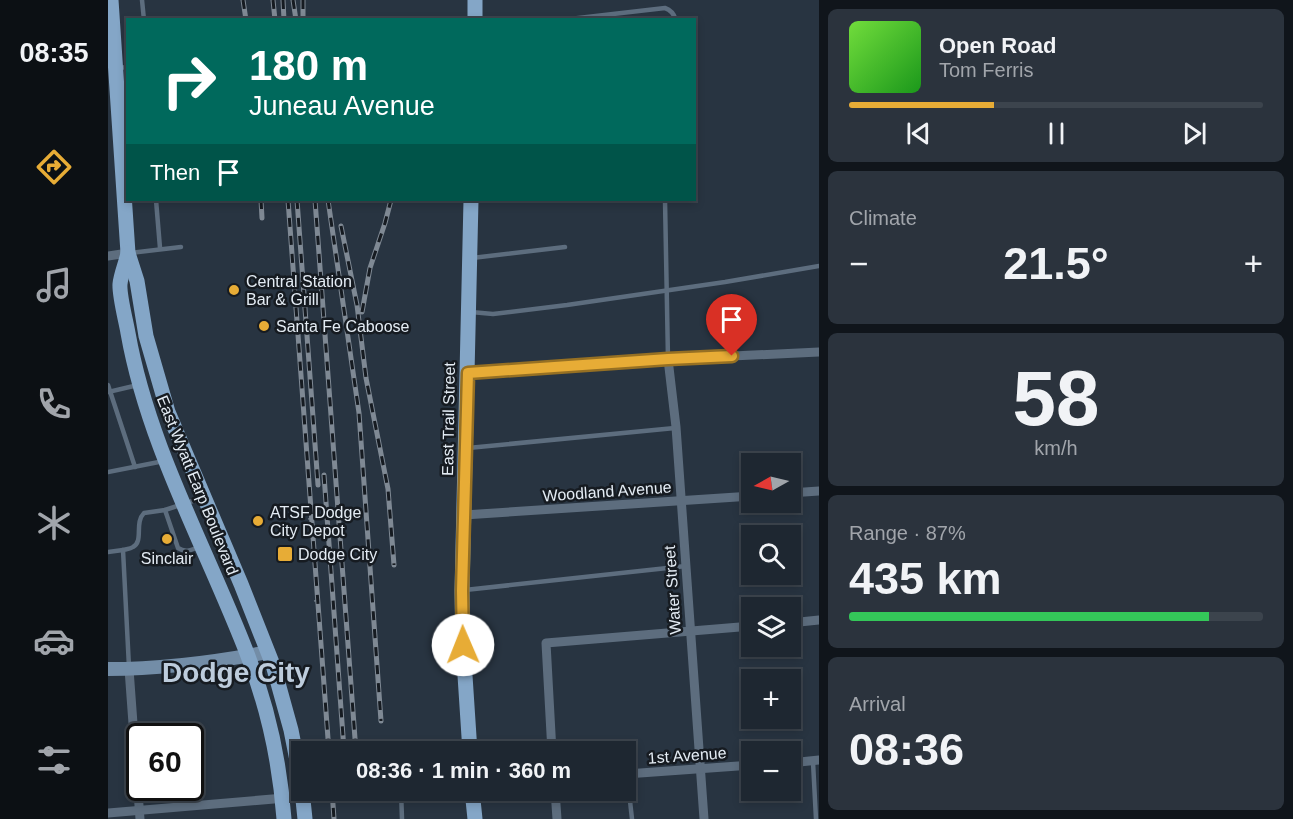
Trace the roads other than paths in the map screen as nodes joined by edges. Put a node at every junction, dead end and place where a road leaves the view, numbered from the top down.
1 (111, 0) edge
2 (142, 0) edge
3 (476, 0) edge
4 (144, 18) edge
5 (475, 18) edge
6 (578, 18) edge
7 (675, 18) edge
8 (117, 69) edge
9 (156, 201) edge
10 (471, 201) edge
11 (665, 201) edge
12 (181, 247) dead end
13 (565, 247) dead end
14 (160, 248) junction
15 (128, 254) junction
16 (108, 256) edge
17 (470, 259) junction
18 (819, 266) edge
19 (668, 291) junction
20 (469, 311) junction
21 (819, 352) edge
22 (668, 359) junction
23 (468, 373) junction
24 (140, 384) junction
25 (108, 389) edge
26 (676, 428) junction
27 (466, 448) junction
28 (165, 460) junction
29 (135, 467) junction
30 (108, 472) edge
31 (819, 491) edge
32 (801, 492) edge
33 (204, 497) junction
34 (741, 497) edge
35 (682, 501) junction
36 (185, 504) junction
37 (165, 510) junction
38 (464, 515) junction
39 (202, 545) junction
40 (123, 550) junction
41 (108, 552) edge
42 (686, 566) junction
43 (462, 591) junction
44 (819, 621) edge
45 (801, 622) edge
46 (741, 627) edge
47 (690, 630) junction
48 (268, 652) junction
49 (248, 656) junction
50 (108, 669) edge
51 (129, 669) junction
52 (293, 741) edge
53 (469, 741) edge
54 (551, 741) edge
55 (816, 761) edge
56 (801, 762) edge
57 (741, 766) edge
58 (701, 769) junction
59 (636, 773) edge
60 (291, 795) edge
61 (283, 798) junction
62 (303, 801) edge
63 (401, 801) edge
64 (473, 801) edge
65 (556, 801) edge
66 (630, 801) edge
67 (108, 813) edge
68 (140, 815) edge
69 (284, 819) edge
70 (305, 819) edge
71 (402, 819) edge
72 (475, 819) edge
73 (557, 819) edge
74 (632, 819) edge
75 (704, 819) edge
76 (816, 819) edge

1 - 8 main road, East Wyatt Earp Boulevard
2 - 4 lane
3 - 5 main road
6 - 7 lane
8 - 15 main road, East Wyatt Earp Boulevard
9 - 14 lane
10 - 17 main road, East Trail Street
11 - 19 lane
12 - 14 lane
13 - 17 lane
14 - 15 lane
15 - 16 street
15 - 24 main road, East Wyatt Earp Boulevard
15 - 33 main road, East Wyatt Earp Boulevard
17 - 20 main road, East Trail Street
18 - 19 lane
19 - 20 lane
19 - 22 lane
20 - 23 main road, East Trail Street
21 - 22 street
22 - 23 street
22 - 26 street, Water Street
23 - 27 main road, East Trail Street
24 - 25 lane
24 - 28 main road, East Wyatt Earp Boulevard
25 - 29 lane
26 - 27 lane
26 - 35 street, Water Street
27 - 38 main road, East Trail Street
28 - 29 lane
28 - 36 main road, East Wyatt Earp Boulevard
29 - 30 lane
31 - 32 street
33 - 36 lane
33 - 48 main road, East Wyatt Earp Boulevard
34 - 35 street, Woodland Avenue
35 - 38 street, Woodland Avenue
35 - 42 street, Water Street
36 - 37 lane
36 - 39 main road, East Wyatt Earp Boulevard
37 - 39 lane
37 - 40 lane
38 - 43 main road, East Trail Street
39 - 49 main road, East Wyatt Earp Boulevard
40 - 41 lane
40 - 51 lane
42 - 43 lane
42 - 47 street, Water Street
43 - 53 main road, East Trail Street
44 - 45 street
46 - 47 street
47 - 54 street
47 - 58 street, Water Street
48 - 49 street
48 - 52 main road, East Wyatt Earp Boulevard
49 - 51 street
49 - 61 main road, East Wyatt Earp Boulevard
50 - 51 street
51 - 68 street
55 - 56 street
55 - 76 lane
57 - 58 street, 1st Avenue
58 - 59 street, 1st Avenue
58 - 75 street, Water Street
60 - 61 street
61 - 68 street
61 - 69 main road
62 - 70 main road, East Wyatt Earp Boulevard
63 - 71 lane
64 - 72 main road
65 - 73 street
66 - 74 lane
67 - 68 street

